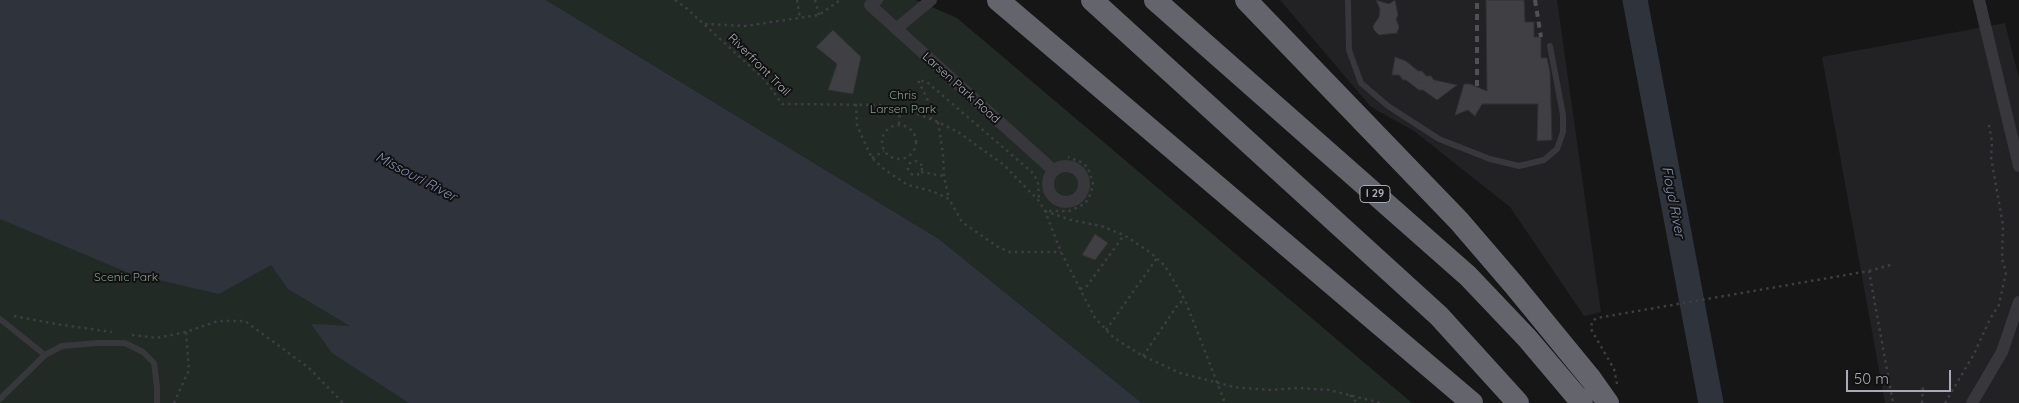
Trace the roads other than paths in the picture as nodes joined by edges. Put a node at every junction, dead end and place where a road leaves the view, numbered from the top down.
1 (931, 0) edge
2 (998, 0) edge
3 (1092, 0) edge
4 (1154, 0) edge
5 (1246, 0) edge
6 (1348, 0) edge
7 (1979, 0) edge
8 (873, 2) edge
9 (896, 29) junction
10 (1550, 46) dead end
11 (2019, 166) edge
12 (1054, 170) dead end
13 (2019, 302) edge
14 (0, 319) edge
15 (45, 355) junction
16 (1613, 398) edge
17 (0, 399) edge
18 (156, 403) edge
19 (1472, 403) edge
20 (1518, 403) edge
21 (1582, 403) edge
22 (1972, 403) edge

1 - 9 street
2 - 19 highway
3 - 20 highway
4 - 21 highway, I 29
5 - 16 highway
6 - 10 lane
7 - 11 street
8 - 9 street, Larsen Park Road
9 - 12 street, Larsen Park Road
13 - 22 street
14 - 15 lane
15 - 17 lane
15 - 18 lane

